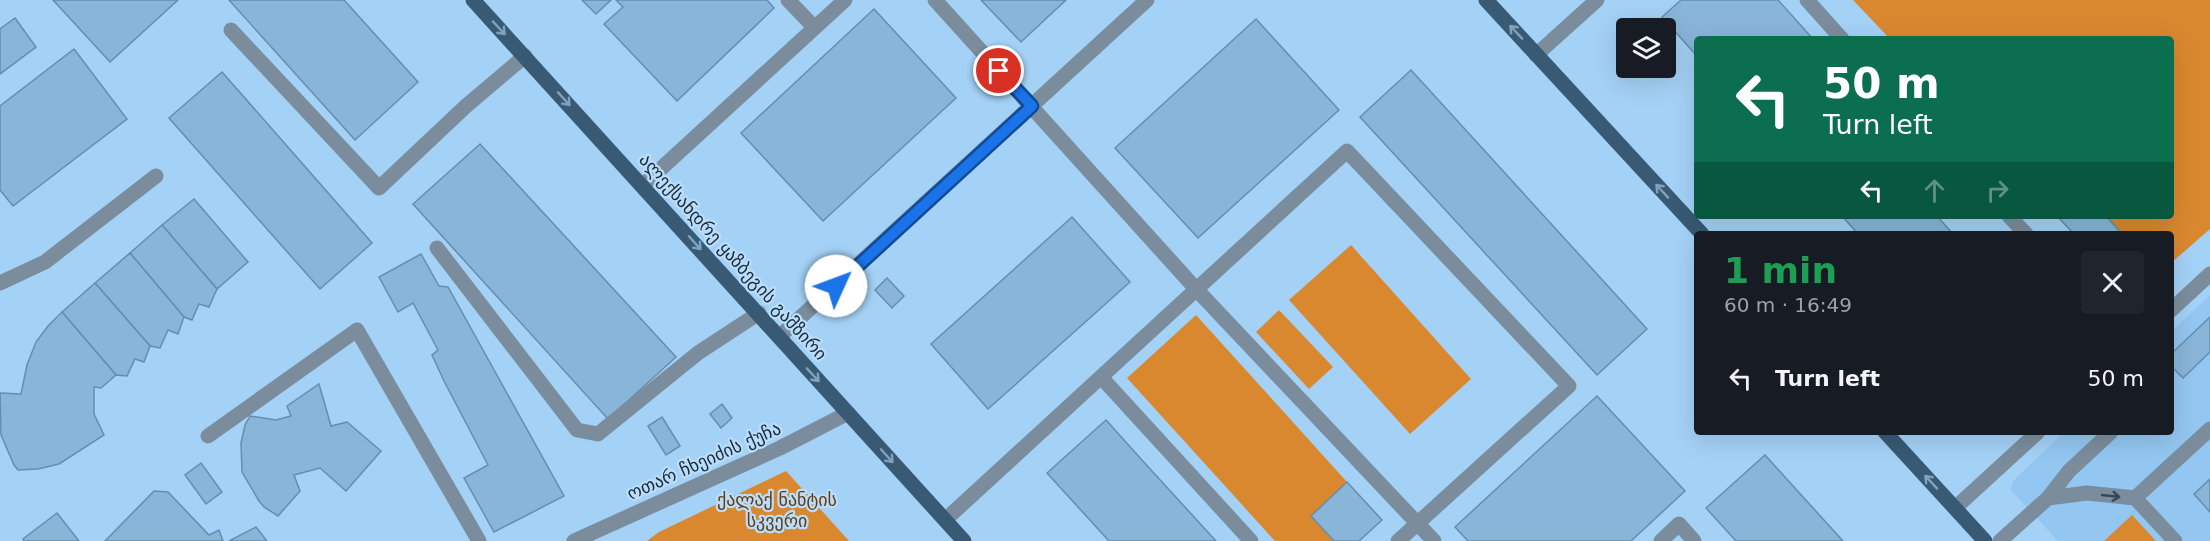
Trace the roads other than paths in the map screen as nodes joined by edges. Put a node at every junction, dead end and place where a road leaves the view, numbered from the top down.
1 (473, 0) edge
2 (788, 0) edge
3 (844, 0) edge
4 (934, 0) edge
5 (1147, 0) edge
6 (1486, 0) edge
7 (1597, 0) edge
8 (1807, 0) edge
9 (814, 27) junction
10 (231, 30) dead end
11 (1839, 36) edge
12 (1536, 55) junction
13 (525, 56) junction
14 (1032, 106) junction
15 (156, 176) dead end
16 (642, 186) junction
17 (2012, 219) edge
18 (1699, 231) edge
19 (2023, 231) edge
20 (437, 248) dead end
21 (2210, 274) edge
22 (0, 283) edge
23 (1196, 290) junction
24 (2174, 306) edge
25 (759, 313) junction
26 (779, 338) junction
27 (1101, 377) junction
28 (848, 413) junction
29 (2210, 429) edge
30 (1888, 435) edge
31 (2035, 435) edge
32 (2107, 435) edge
33 (208, 436) dead end
34 (2048, 498) junction
35 (2135, 498) junction
36 (1955, 508) junction
37 (945, 520) junction
38 (1417, 523) junction
39 (599, 535) edge
40 (479, 541) edge
41 (574, 541) edge
42 (964, 541) edge
43 (1251, 541) edge
44 (1398, 541) edge
45 (1434, 541) edge
46 (1661, 541) edge
47 (1694, 541) edge
48 (1985, 541) edge
49 (2000, 541) edge
50 (2175, 541) edge

1 -> 13 main road, ალექსანდრე ყაზბეგის გამზირი
2 - 9 street
3 - 9 street
4 - 14 street
5 - 14 street
12 -> 6 main road
7 - 12 street
8 - 11 street
9 - 16 street
10 - 13 street
18 -> 12 main road
13 -> 16 main road, ალექსანდრე ყაზბეგის გამზირი
14 - 23 street
14 - 26 street
15 - 22 street
16 -> 25 main road, ალექსანდრე ყაზბეგის გამზირი
17 - 19 street
20 - 25 street
21 - 24 street
23 - 27 street
23 - 38 street
23 - 38 street
25 - 26 main road, ალექსანდრე ყაზბეგის გამზირი
26 -> 28 main road, ალექსანდრე ყაზბეგის გამზირი
27 - 37 street
27 - 43 street
28 -> 37 main road, ალექსანდრე ყაზბეგის გამზირი
28 - 39 street, ოთარ ჩხეიძის ქუჩა
29 - 35 street
36 -> 30 main road
31 - 36 street
32 - 34 street
33 - 40 street
34 -> 35 street
34 - 49 street
35 - 50 street
36 - 48 main road
37 - 42 main road, ალექსანდრე ყაზბეგის გამზირი
38 - 44 street
38 - 45 street
39 - 41 street, ოთარ ჩხეიძის ქუჩა
46 - 47 street

